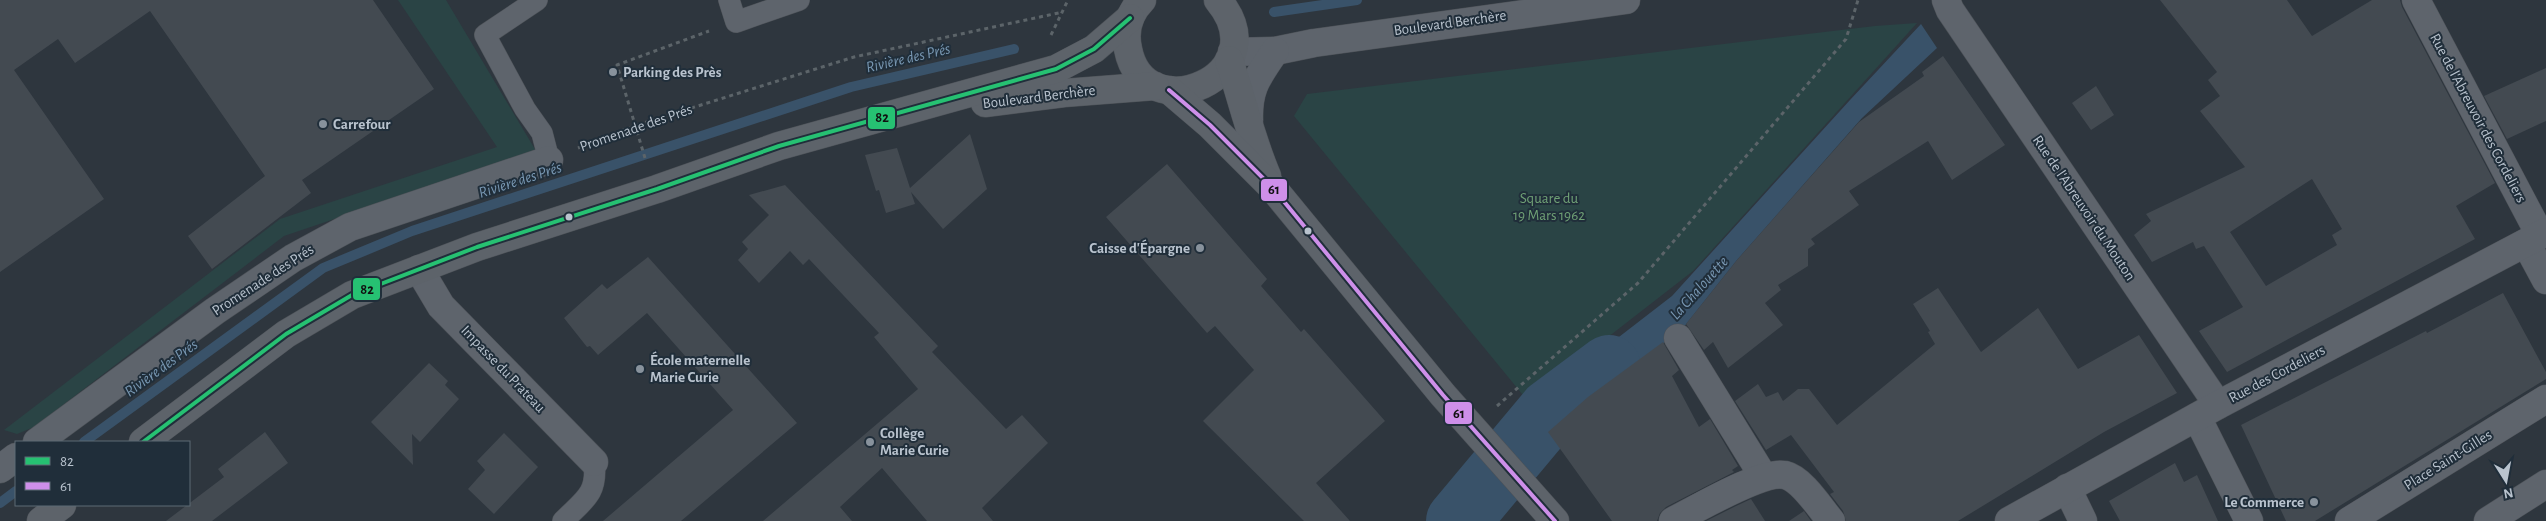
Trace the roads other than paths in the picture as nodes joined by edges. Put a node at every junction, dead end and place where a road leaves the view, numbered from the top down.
1 (537, 0) edge
2 (729, 0) edge
3 (799, 0) edge
4 (1218, 0) edge
5 (1626, 0) edge
6 (2416, 0) edge
7 (1943, 4) edge
8 (1136, 6) edge
9 (1275, 51) junction
10 (1231, 56) junction
11 (1162, 88) junction
12 (894, 115) junction
13 (1249, 120) junction
14 (549, 160) joint
15 (1272, 187) junction
16 (2537, 237) edge
17 (419, 269) junction
18 (2546, 280) edge
19 (1678, 338) dead end
20 (2546, 399) edge
21 (2208, 411) junction
22 (37, 441) edge
23 (144, 441) edge
24 (594, 462) joint
25 (1775, 476) junction
26 (2067, 488) junction
27 (2543, 491) edge
28 (61, 506) edge
29 (41, 521) edge
30 (563, 521) edge
31 (1555, 521) edge
32 (1673, 521) edge
33 (1831, 521) edge
34 (2010, 521) edge
35 (2083, 521) edge
36 (2249, 521) edge
37 (2350, 521) edge
38 (2488, 521) edge

1 - 14 lane
2 - 3 lane
4 - 10 main road
5 - 9 street, Boulevard Berchère
6 - 16 street, Rue de l'Abreuvoir des Cordeliers
7 - 21 street, Rue de l'Abreuvoir du Mouton
8 - 11 main road
8 - 12 main road, Boulevard Berchère
9 - 10 street, Boulevard Berchère
9 - 13 street
10 - 11 main road
10 - 13 main road
11 - 12 main road, Boulevard Berchère
11 - 15 main road
12 - 17 main road, Boulevard Berchère
13 - 15 main road
14 - 22 street, Promenade des Prés
15 - 31 main road
16 - 18 street, Rue de l'Abreuvoir des Cordeliers
16 - 21 street, Rue des Cordeliers
17 - 23 main road, Boulevard Berchère
17 - 24 street, Impasse du Prateau
19 - 25 street
20 - 37 street, Place Saint-Gilles
21 - 26 street, Rue des Cordeliers
21 - 36 street, Rue de l'Abreuvoir du Mouton
24 - 30 lane
25 - 32 street
25 - 33 street
26 - 34 street, Rue des Cordeliers
26 - 35 street
27 - 38 street
28 - 29 main road

